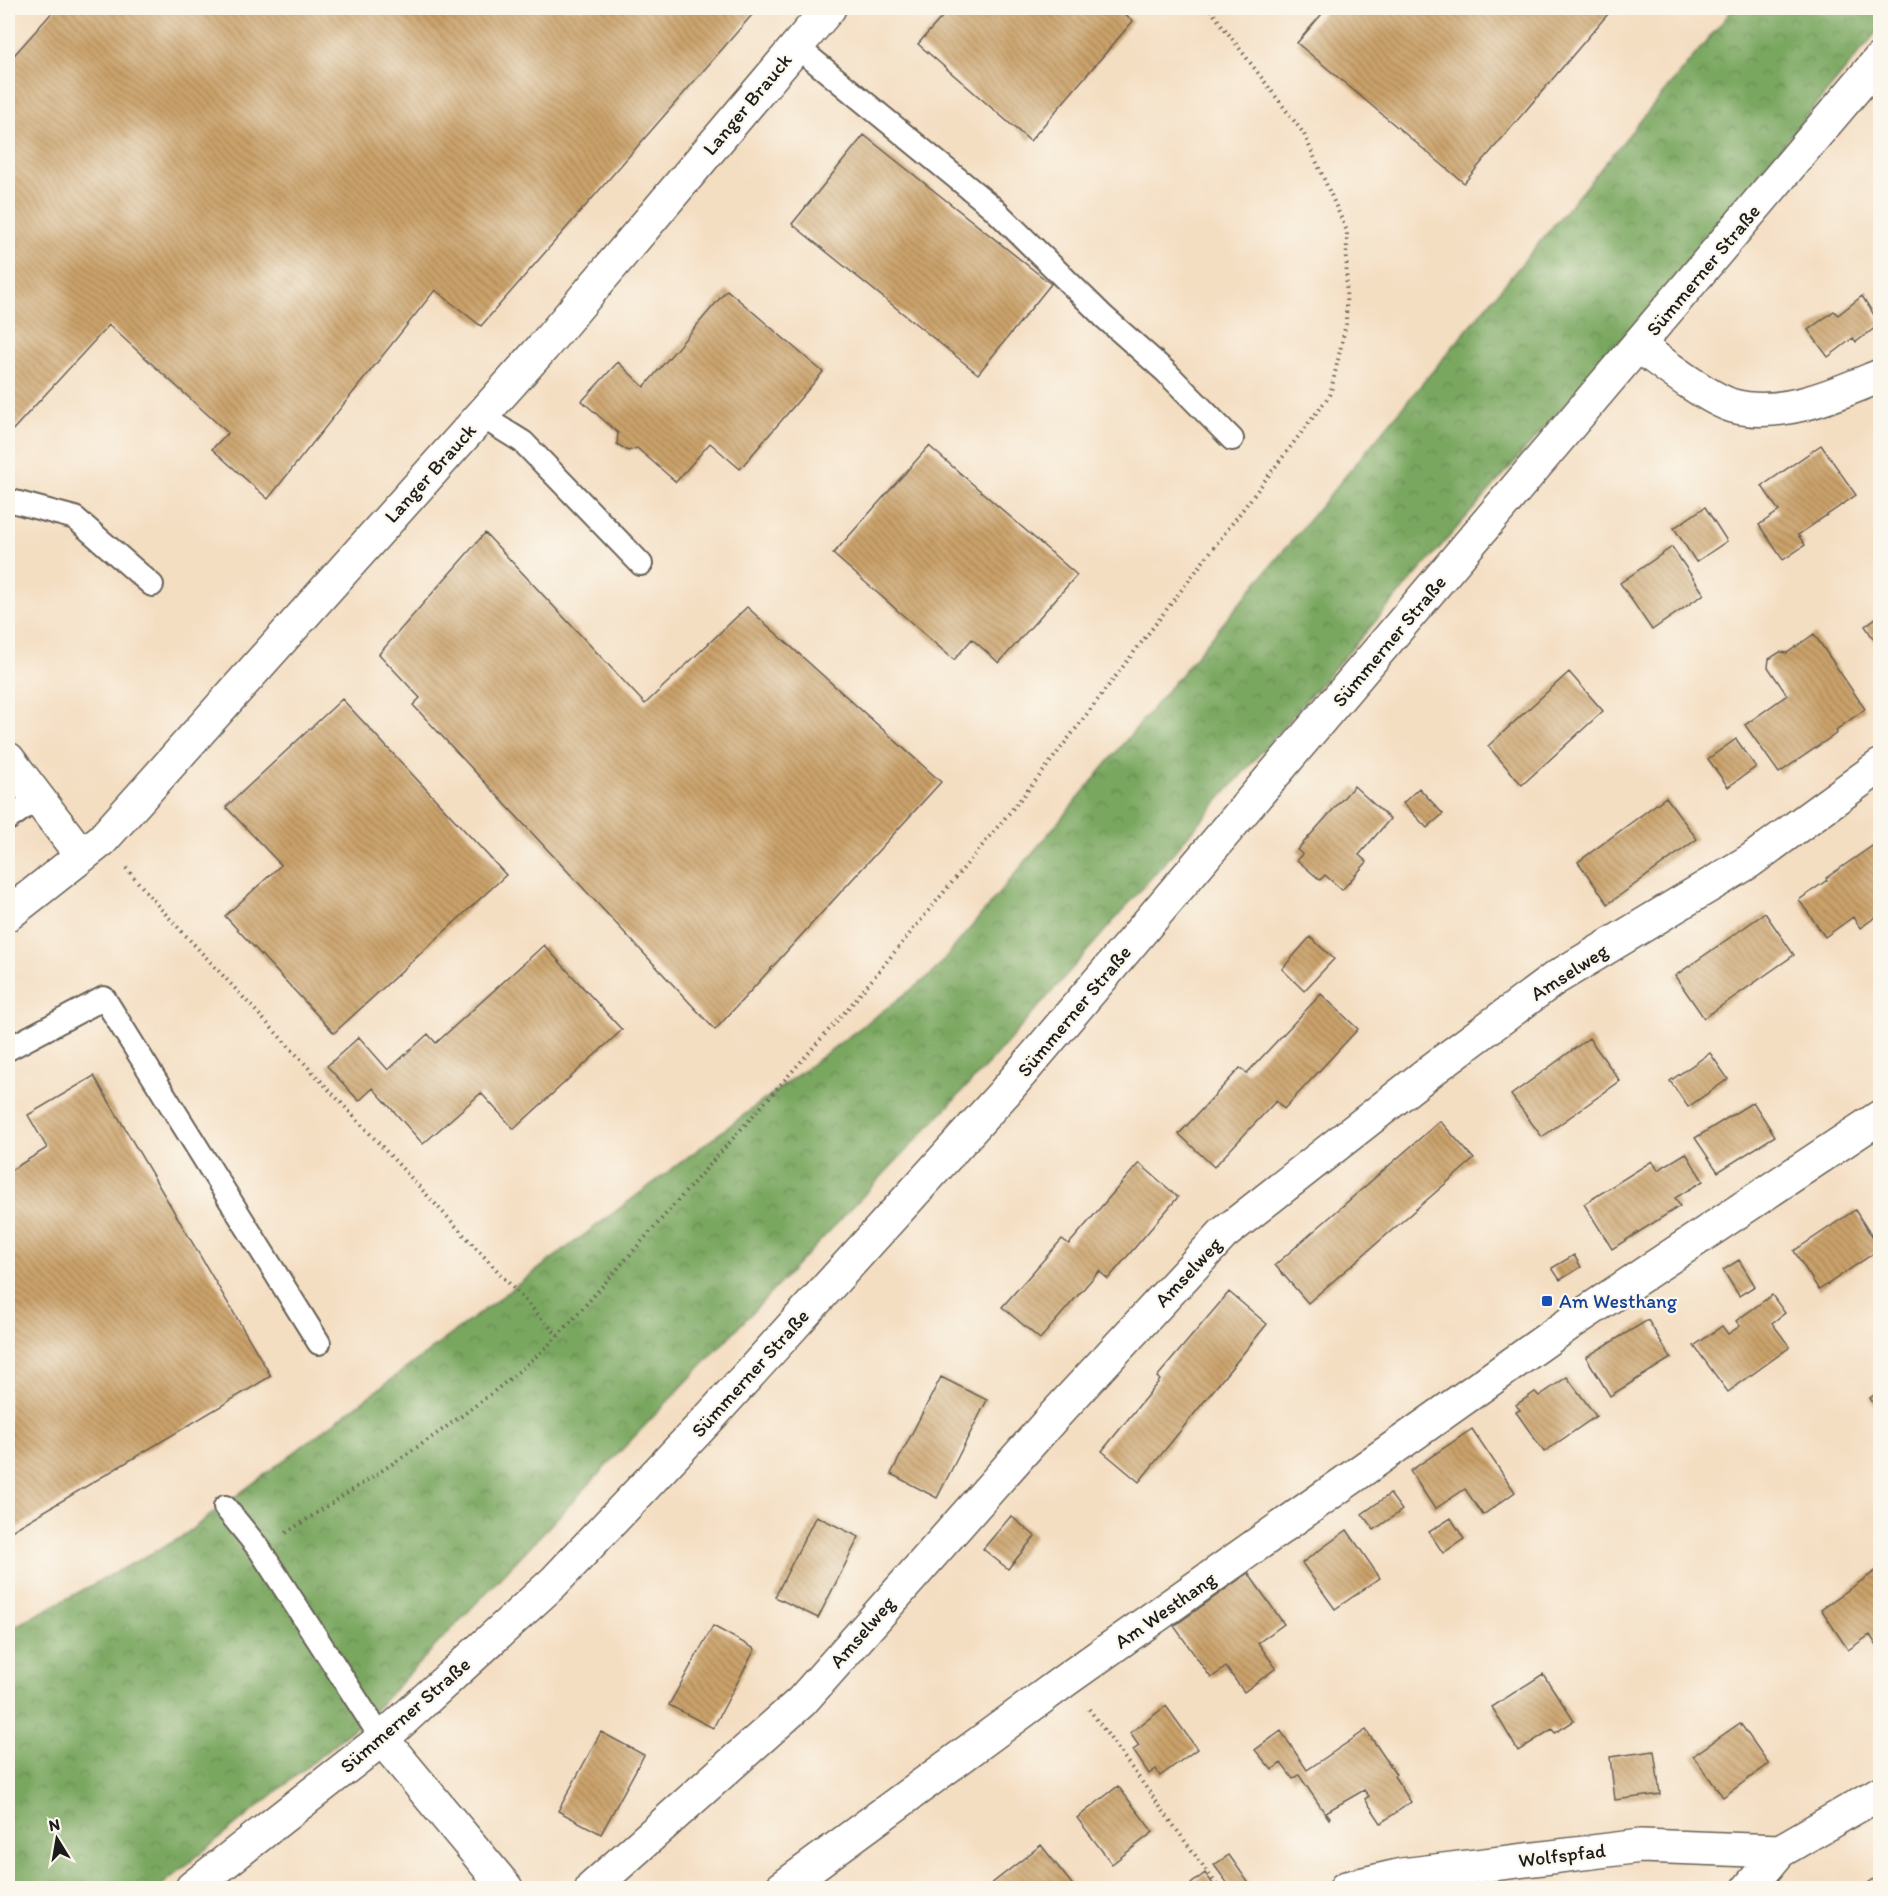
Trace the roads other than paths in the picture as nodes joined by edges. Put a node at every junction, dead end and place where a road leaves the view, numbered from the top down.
1 (829, 8) edge
2 (796, 46) junction
3 (1881, 59) edge
4 (1639, 346) junction
5 (1881, 376) edge
6 (481, 416) junction
7 (1232, 440) dead end
8 (8, 500) edge
9 (641, 564) dead end
10 (152, 585) dead end
11 (8, 759) edge
12 (1881, 766) edge
13 (38, 798) junction
14 (8, 819) edge
15 (92, 848) junction
16 (8, 914) edge
17 (8, 1049) edge
18 (1881, 1117) edge
19 (319, 1343) dead end
20 (225, 1507) dead end
21 (382, 1739) junction
22 (1881, 1793) edge
23 (1779, 1851) junction
24 (192, 1888) edge
25 (506, 1888) edge
26 (592, 1888) edge
27 (782, 1888) edge
28 (1346, 1888) edge
29 (1749, 1888) edge

1 - 2 street, Langer Brauck
2 - 6 street, Langer Brauck
2 - 7 lane
3 - 4 street, Sümmerner Straße
4 - 5 street
4 - 21 street, Sümmerner Straße
6 - 9 lane
6 - 15 street, Langer Brauck
8 - 10 lane
11 - 13 street
12 - 26 street, Amselweg
13 - 14 lane
13 - 15 street
15 - 16 street, Langer Brauck
17 - 19 lane
18 - 27 street, Am Westhang
20 - 21 lane
21 - 24 street, Sümmerner Straße
21 - 25 street
22 - 23 street
23 - 28 street, Wolfspfad
23 - 29 street

